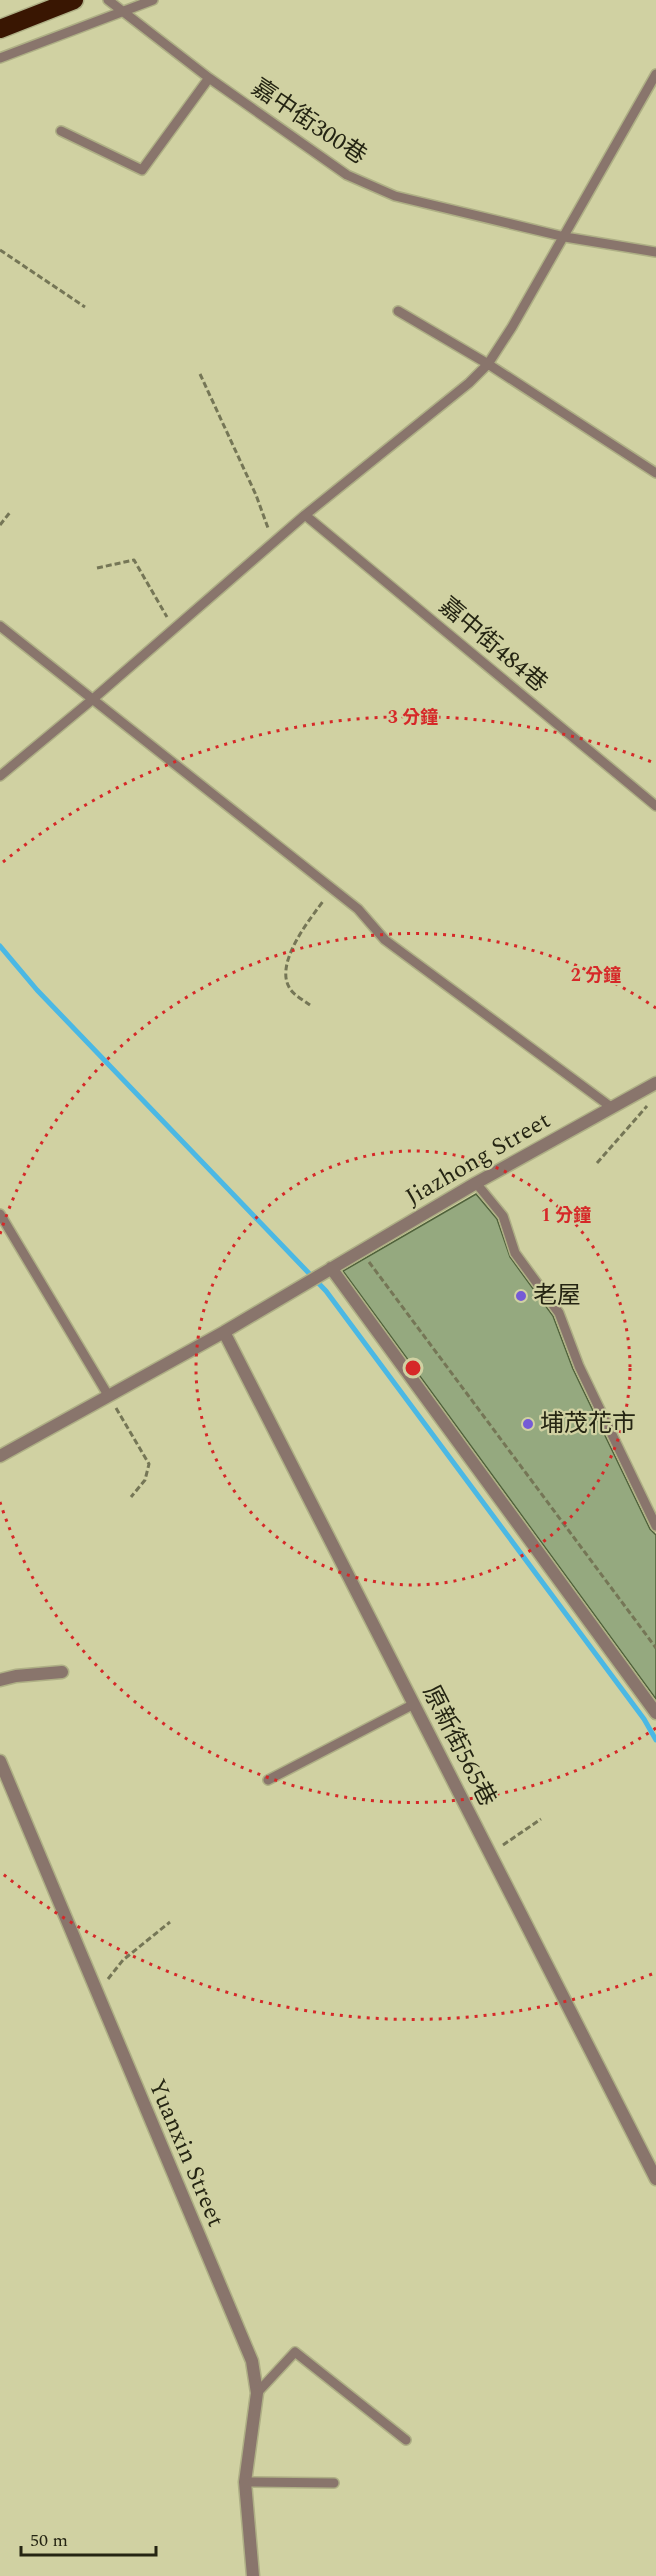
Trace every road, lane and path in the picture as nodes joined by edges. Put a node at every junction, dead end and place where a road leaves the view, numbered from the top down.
1 (74, 0) edge
2 (108, 0) edge
3 (153, 0) edge
4 (122, 11) junction
5 (0, 29) edge
6 (0, 58) edge
7 (656, 74) edge
8 (209, 78) junction
9 (62, 131) dead end
10 (565, 237) junction
11 (0, 250) edge
12 (656, 252) edge
13 (85, 307) dead end
14 (398, 311) dead end
15 (488, 364) junction
16 (200, 374) dead end
17 (656, 473) edge
18 (11, 511) dead end
19 (305, 515) junction
20 (0, 525) edge
21 (273, 543) junction
22 (97, 568) dead end
23 (0, 626) edge
24 (174, 629) junction
25 (93, 699) junction
26 (0, 776) edge
27 (656, 806) edge
28 (332, 889) junction
29 (310, 1005) dead end
30 (656, 1083) edge
31 (649, 1105) dead end
32 (611, 1107) junction
33 (597, 1163) dead end
34 (476, 1183) junction
35 (0, 1215) edge
36 (360, 1251) junction
37 (326, 1271) junction
38 (224, 1332) junction
39 (108, 1395) junction
40 (0, 1456) edge
41 (131, 1497) dead end
42 (656, 1526) edge
43 (656, 1648) edge
44 (62, 1672) dead end
45 (0, 1680) edge
46 (414, 1704) junction
47 (656, 1713) edge
48 (0, 1761) edge
49 (268, 1780) dead end
50 (541, 1819) dead end
51 (490, 1854) junction
52 (170, 1922) dead end
53 (96, 1994) junction
54 (656, 2179) edge
55 (256, 2393) junction
56 (406, 2440) dead end
57 (245, 2482) junction
58 (334, 2483) dead end
59 (253, 2576) edge

1 - 5 highway
2 - 4 lane, 嘉中街300巷
3 - 4 lane
4 - 6 lane
4 - 8 lane, 嘉中街300巷
7 - 10 lane
8 - 9 lane
8 - 10 lane, 嘉中街300巷
10 - 12 lane, 嘉中街300巷
10 - 15 lane
11 - 13 path
14 - 15 lane
15 - 17 lane
15 - 19 lane
16 - 21 path
18 - 20 path
19 - 21 lane
19 - 27 lane, 嘉中街484巷
21 - 24 lane
22 - 24 path
23 - 25 lane
24 - 25 lane
25 - 26 lane
25 - 28 lane
28 - 29 path
28 - 32 lane
30 - 32 street, Jiazhong Street
31 - 33 path
32 - 34 street, Jiazhong Street
34 - 36 street, Jiazhong Street
34 - 42 lane
35 - 39 lane
36 - 37 street, Jiazhong Street
36 - 43 path
37 - 38 street, Jiazhong Street
37 - 47 street
38 - 39 street
38 - 46 street, 原新街565巷
39 - 40 street
39 - 41 path
44 - 45 street
46 - 49 lane
46 - 51 street, 原新街565巷
48 - 53 street, Yuanxin Street
50 - 51 path
51 - 54 street, 原新街565巷
52 - 53 path
53 - 55 street, Yuanxin Street
55 - 56 lane
55 - 57 street, Yuanxin Street
57 - 58 lane
57 - 59 street, Yuanxin Street

